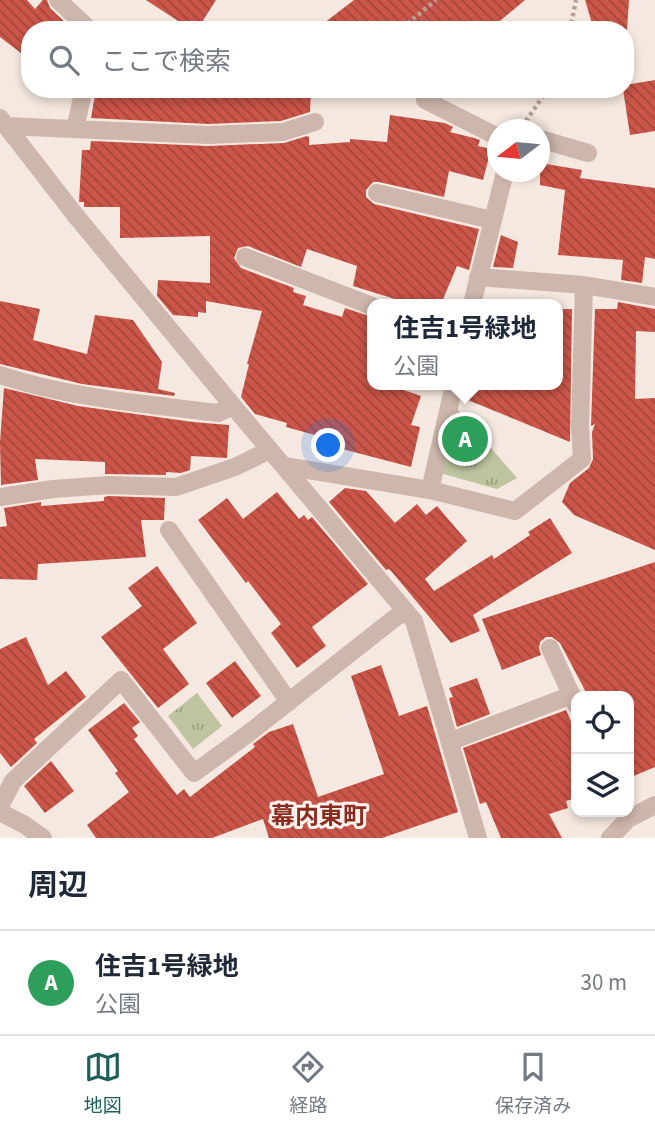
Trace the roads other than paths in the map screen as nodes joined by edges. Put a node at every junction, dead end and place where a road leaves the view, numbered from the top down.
1 (58, 0) edge
2 (80, 21) edge
3 (82, 98) edge
4 (425, 100) dead end
5 (3, 122) edge
6 (315, 122) dead end
7 (75, 129) junction
8 (487, 131) edge
9 (550, 142) edge
10 (588, 153) dead end
11 (502, 182) edge
12 (377, 193) dead end
13 (492, 220) junction
14 (245, 257) dead end
15 (478, 277) junction
16 (584, 285) junction
17 (655, 297) edge
18 (473, 299) edge
19 (367, 304) edge
20 (0, 375) edge
21 (453, 390) edge
22 (233, 406) junction
23 (270, 450) junction
24 (284, 467) junction
25 (430, 490) junction
26 (0, 497) edge
27 (169, 530) dead end
28 (405, 610) junction
29 (550, 648) dead end
30 (571, 694) edge
31 (571, 701) edge
32 (289, 702) junction
33 (451, 741) junction
34 (655, 805) edge
35 (0, 806) edge
36 (0, 812) edge
37 (43, 838) edge
38 (478, 838) edge
39 (610, 838) edge

1 - 2 street
3 - 7 street
4 - 8 street
5 - 7 street
5 - 22 street
6 - 7 street
9 - 10 street
11 - 13 street
12 - 13 street
13 - 15 street
14 - 19 street
15 - 16 street
15 - 18 street
16 - 17 street
16 - 25 street
20 - 22 street
21 - 25 street
22 - 23 street
23 - 24 street
23 - 26 street
24 - 25 street
24 - 28 street
27 - 32 street
28 - 32 street
28 - 33 street
29 - 30 street
31 - 33 street
32 - 35 street
33 - 38 street
34 - 39 street
36 - 37 street

